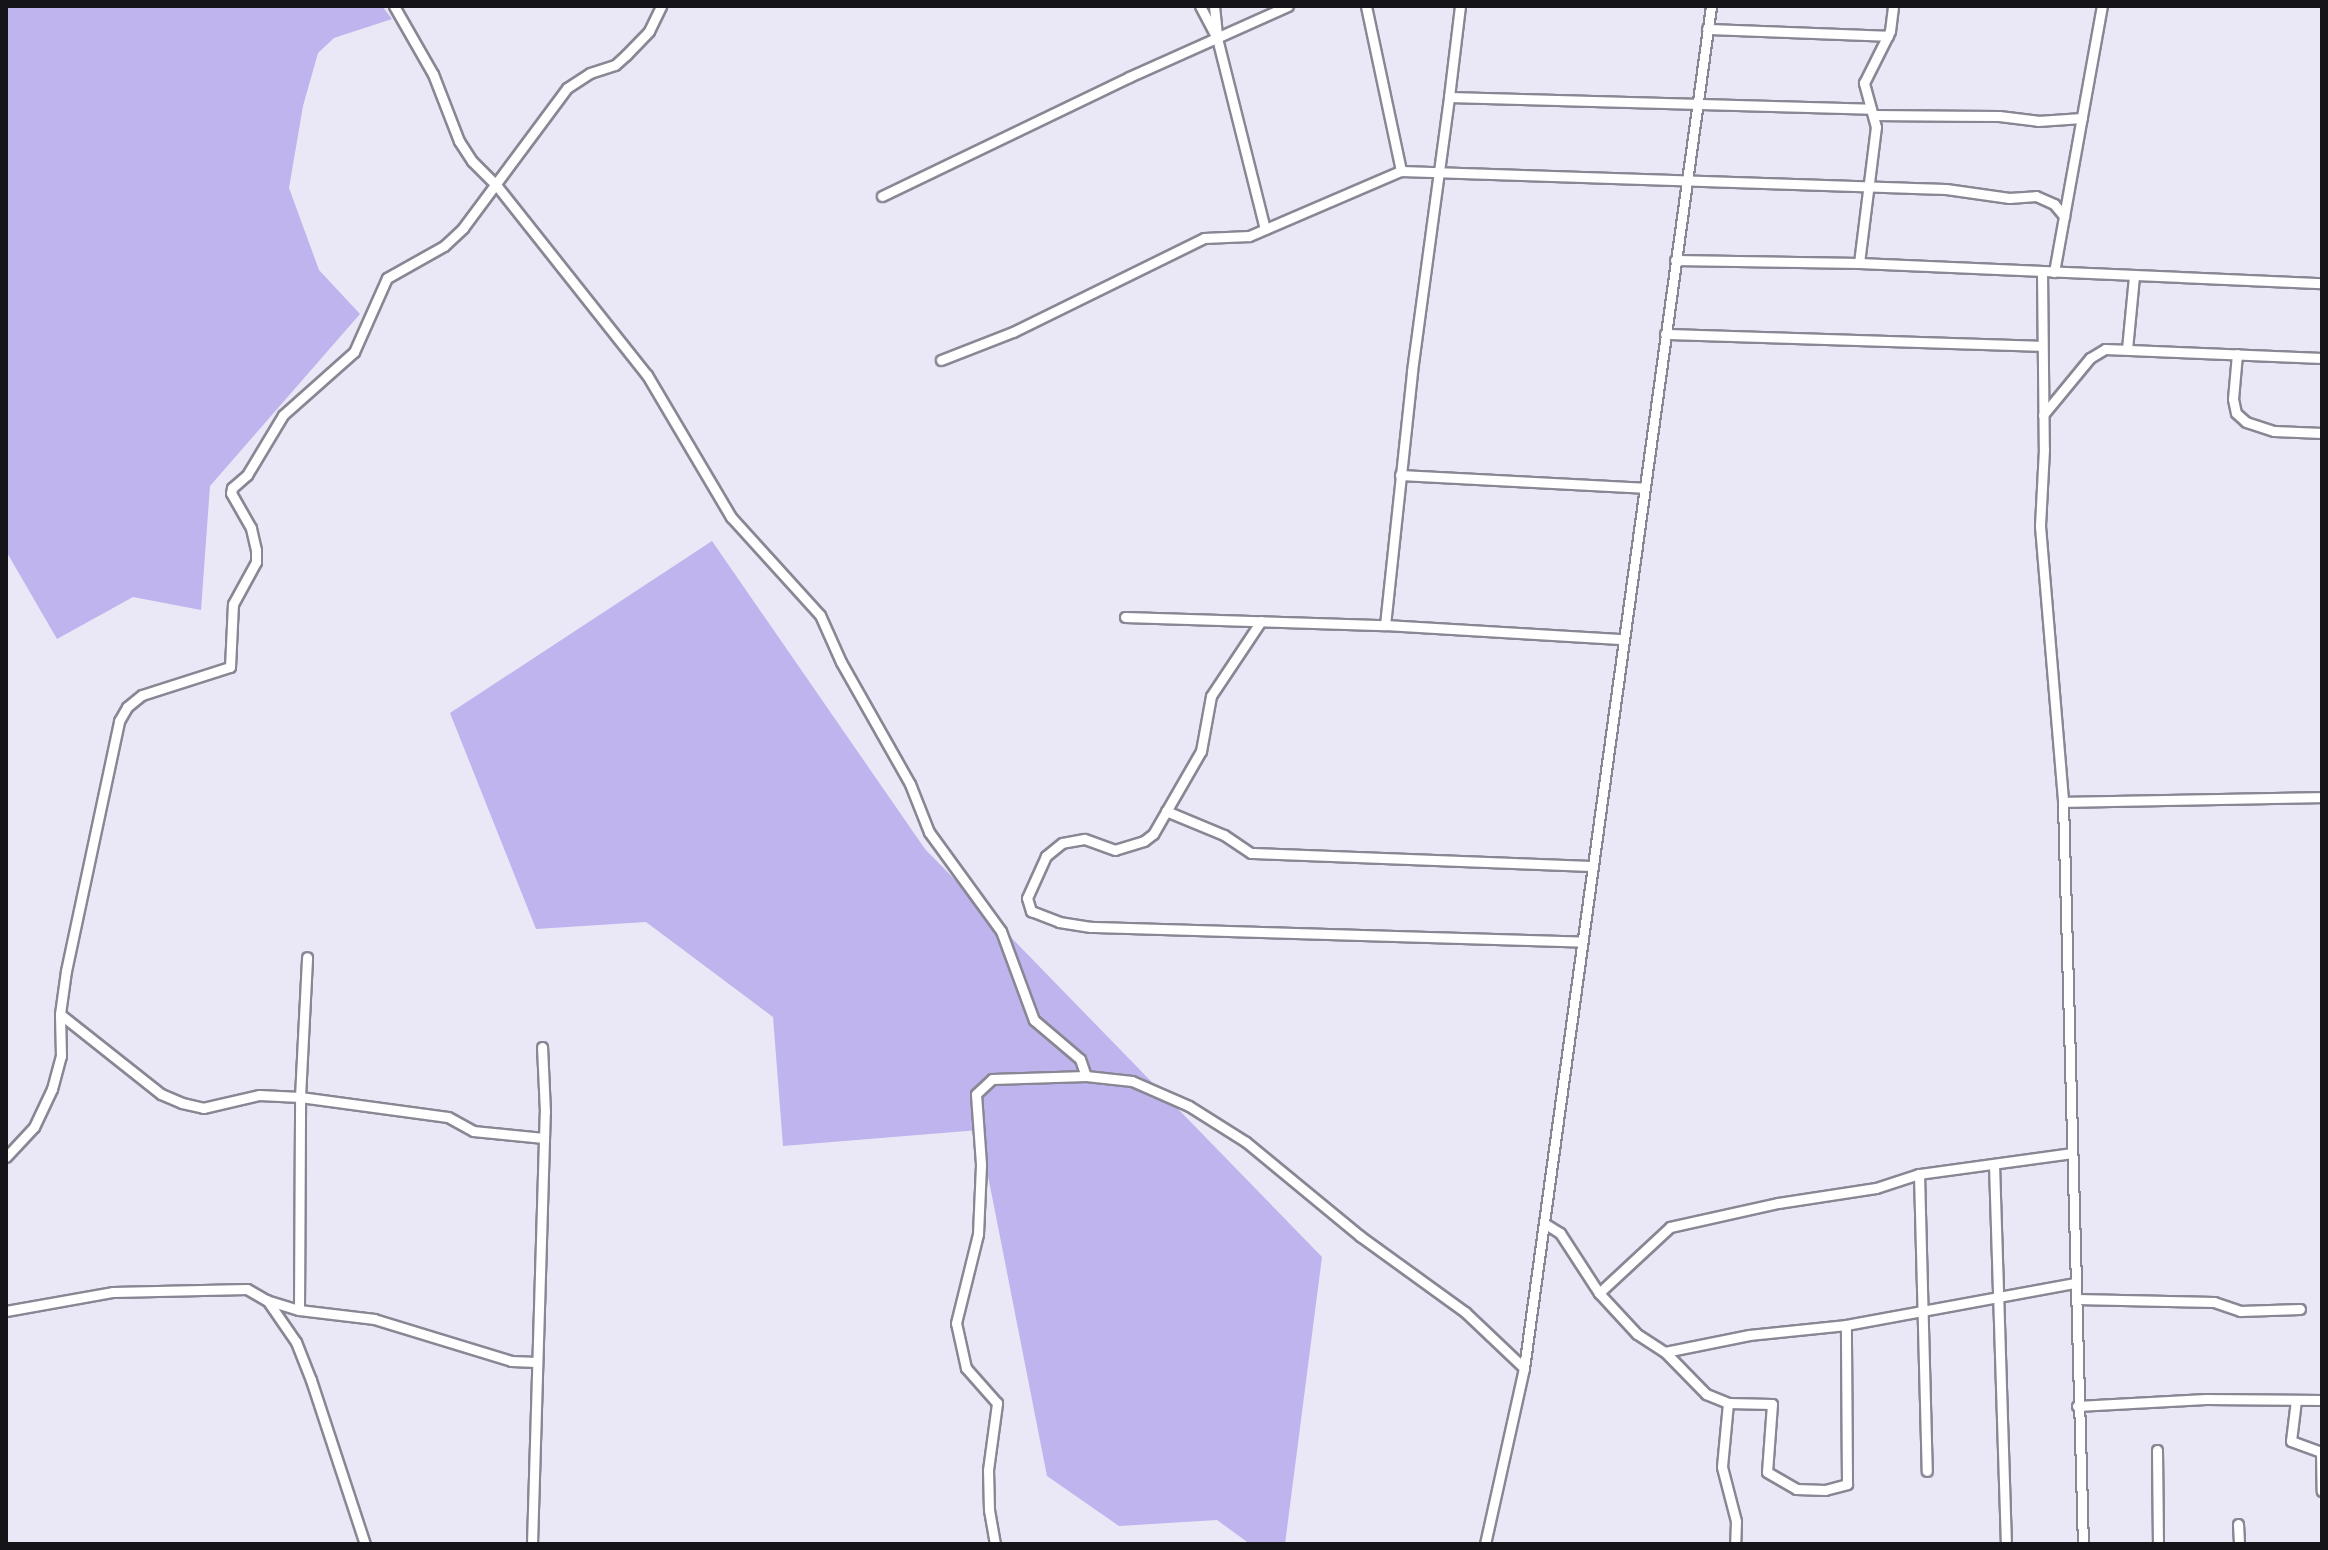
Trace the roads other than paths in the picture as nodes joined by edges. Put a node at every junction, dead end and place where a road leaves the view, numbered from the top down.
1 (394, 6) edge
2 (661, 6) edge
3 (1200, 6) edge
4 (1214, 6) edge
5 (1288, 6) edge
6 (1366, 6) edge
7 (1460, 6) edge
8 (1711, 6) edge
9 (1893, 6) edge
10 (2102, 6) edge
11 (1707, 29) junction
12 (1888, 36) junction
13 (1217, 38) junction
14 (1449, 97) junction
15 (1696, 105) junction
16 (1872, 112) junction
17 (2082, 118) junction
18 (1401, 171) junction
19 (1440, 174) junction
20 (1686, 179) junction
21 (497, 186) junction
22 (1868, 188) junction
23 (882, 196) dead end
24 (2064, 216) junction
25 (1265, 229) junction
26 (1675, 260) junction
27 (1859, 263) junction
28 (2042, 272) junction
29 (2054, 272) junction
30 (2134, 276) junction
31 (2322, 283) edge
32 (1665, 334) junction
33 (2041, 346) junction
34 (2127, 349) junction
35 (2237, 354) junction
36 (2322, 358) edge
37 (941, 360) dead end
38 (2043, 415) junction
39 (2322, 433) edge
40 (1400, 475) junction
41 (1644, 488) junction
42 (1125, 617) dead end
43 (1261, 621) junction
44 (1385, 625) junction
45 (1624, 639) junction
46 (2322, 797) edge
47 (2063, 802) junction
48 (1166, 811) junction
49 (1593, 866) junction
50 (1582, 942) junction
51 (307, 957) dead end
52 (60, 1014) junction
53 (542, 1047) dead end
54 (1086, 1076) junction
55 (300, 1097) junction
56 (544, 1138) junction
57 (2072, 1153) junction
58 (6, 1157) edge
59 (1994, 1164) junction
60 (1919, 1174) junction
61 (1544, 1223) junction
62 (2075, 1283) junction
63 (1599, 1293) junction
64 (1999, 1297) junction
65 (2076, 1299) junction
66 (266, 1300) junction
67 (2300, 1309) dead end
68 (299, 1310) junction
69 (6, 1311) edge
70 (1922, 1311) junction
71 (1846, 1325) junction
72 (1665, 1352) junction
73 (537, 1362) junction
74 (1524, 1368) junction
75 (2296, 1400) junction
76 (2322, 1400) edge
77 (1728, 1403) junction
78 (2077, 1406) junction
79 (2157, 1450) dead end
80 (2322, 1452) edge
81 (1927, 1471) dead end
82 (2322, 1491) edge
83 (2238, 1524) dead end
84 (365, 1544) edge
85 (532, 1544) edge
86 (995, 1544) edge
87 (1485, 1544) edge
88 (1735, 1544) edge
89 (2006, 1544) edge
90 (2083, 1544) edge
91 (2158, 1544) edge
92 (2239, 1544) edge

1 - 21 street
2 - 21 street
3 - 13 street
4 - 13 street
5 - 13 street
6 - 18 street
7 - 14 street
8 - 11 street
9 - 12 street
10 - 17 street
11 - 12 street
11 - 15 street
12 - 16 street
13 - 23 street
13 - 25 street
14 - 15 street
14 - 19 street
15 - 16 street
15 - 20 street
16 - 17 street
16 - 22 street
17 - 24 street
18 - 19 street
18 - 25 street
19 - 20 street
19 - 40 street
20 - 22 street
20 - 26 street
21 - 52 street
21 - 54 street
22 - 24 street
22 - 27 street
24 - 29 street
25 - 37 street
26 - 27 street
26 - 32 street
27 - 28 street
28 - 29 street
28 - 33 street
29 - 30 street
30 - 31 street
30 - 34 street
32 - 33 street
32 - 41 street
33 - 38 street
34 - 35 street
34 - 38 street
35 - 36 street
35 - 39 street
38 - 47 street
40 - 41 street
40 - 44 street
41 - 45 street
42 - 43 street
43 - 44 street
43 - 48 street
44 - 45 street
45 - 49 street
46 - 47 street
47 - 57 street
48 - 49 street
48 - 50 street
49 - 50 street
50 - 61 street
51 - 55 street
52 - 55 street
52 - 58 street
53 - 56 street
54 - 74 street
54 - 86 street
55 - 56 street
55 - 68 street
56 - 73 street
57 - 59 street
57 - 62 street
59 - 60 street
59 - 64 street
60 - 63 street
60 - 70 street
61 - 63 street
61 - 74 street
62 - 64 street
62 - 65 street
63 - 72 street
64 - 70 street
64 - 89 street
65 - 67 street
65 - 78 street
66 - 68 street
66 - 69 street
66 - 84 street
68 - 73 street
70 - 71 street
70 - 81 street
71 - 72 street
71 - 77 street
72 - 77 street
73 - 85 street
74 - 87 street
75 - 76 street
75 - 78 street
75 - 80 street
77 - 88 street
78 - 90 street
79 - 91 street
80 - 82 street
83 - 92 street

